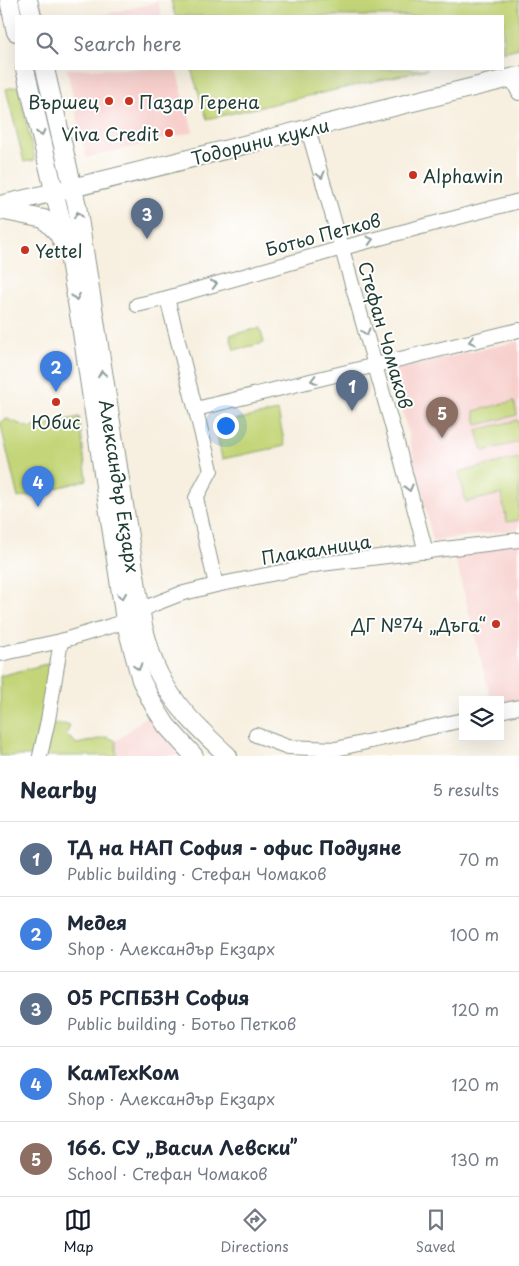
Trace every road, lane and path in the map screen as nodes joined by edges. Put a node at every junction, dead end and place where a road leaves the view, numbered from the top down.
1 (8, 0) edge
2 (28, 0) edge
3 (32, 15) edge
4 (15, 28) edge
5 (25, 70) edge
6 (45, 70) edge
7 (517, 82) edge
8 (308, 129) junction
9 (73, 188) junction
10 (55, 192) junction
11 (519, 201) edge
12 (0, 204) edge
13 (0, 210) edge
14 (342, 248) junction
15 (68, 249) junction
16 (167, 298) junction
17 (137, 305) dead end
18 (519, 330) edge
19 (375, 365) junction
20 (196, 409) junction
21 (519, 540) edge
22 (426, 552) junction
23 (216, 585) junction
24 (132, 616) junction
25 (61, 641) junction
26 (0, 654) edge
27 (519, 707) edge
28 (504, 710) edge
29 (459, 721) edge
30 (256, 735) dead end
31 (40, 756) edge
32 (194, 756) edge
33 (228, 756) edge

1 - 4 street
2 - 3 street
5 -> 10 street, Александър Екзарх
6 - 9 street, Александър Екзарх
7 - 8 street, Тодорини кукли
8 - 9 street, Тодорини кукли
8 -> 14 street, Стефан Чомаков
9 - 10 street, Тодорини кукли
24 -> 9 street, Александър Екзарх
10 - 12 street, Тодорини кукли
10 - 15 street, Александър Екзарх
14 -> 11 street, Ботьо Петков
13 - 15 street
16 -> 14 street, Ботьо Петков
14 -> 19 street, Стефан Чомаков
15 -> 24 street, Александър Екзарх
16 - 17 street, Ботьо Петков
16 - 20 street
18 -> 19 street
19 -> 20 street
19 -> 22 street, Стефан Чомаков
20 - 23 street
21 - 22 street, Плакалница
22 - 23 street, Плакалница
23 - 24 street, Плакалница
24 - 25 street, Плакалница
24 -> 32 street, Александър Екзарх
24 - 33 street, Александър Екзарх
25 - 26 street, Плакалница
25 - 31 street
27 - 28 street
29 - 30 street

